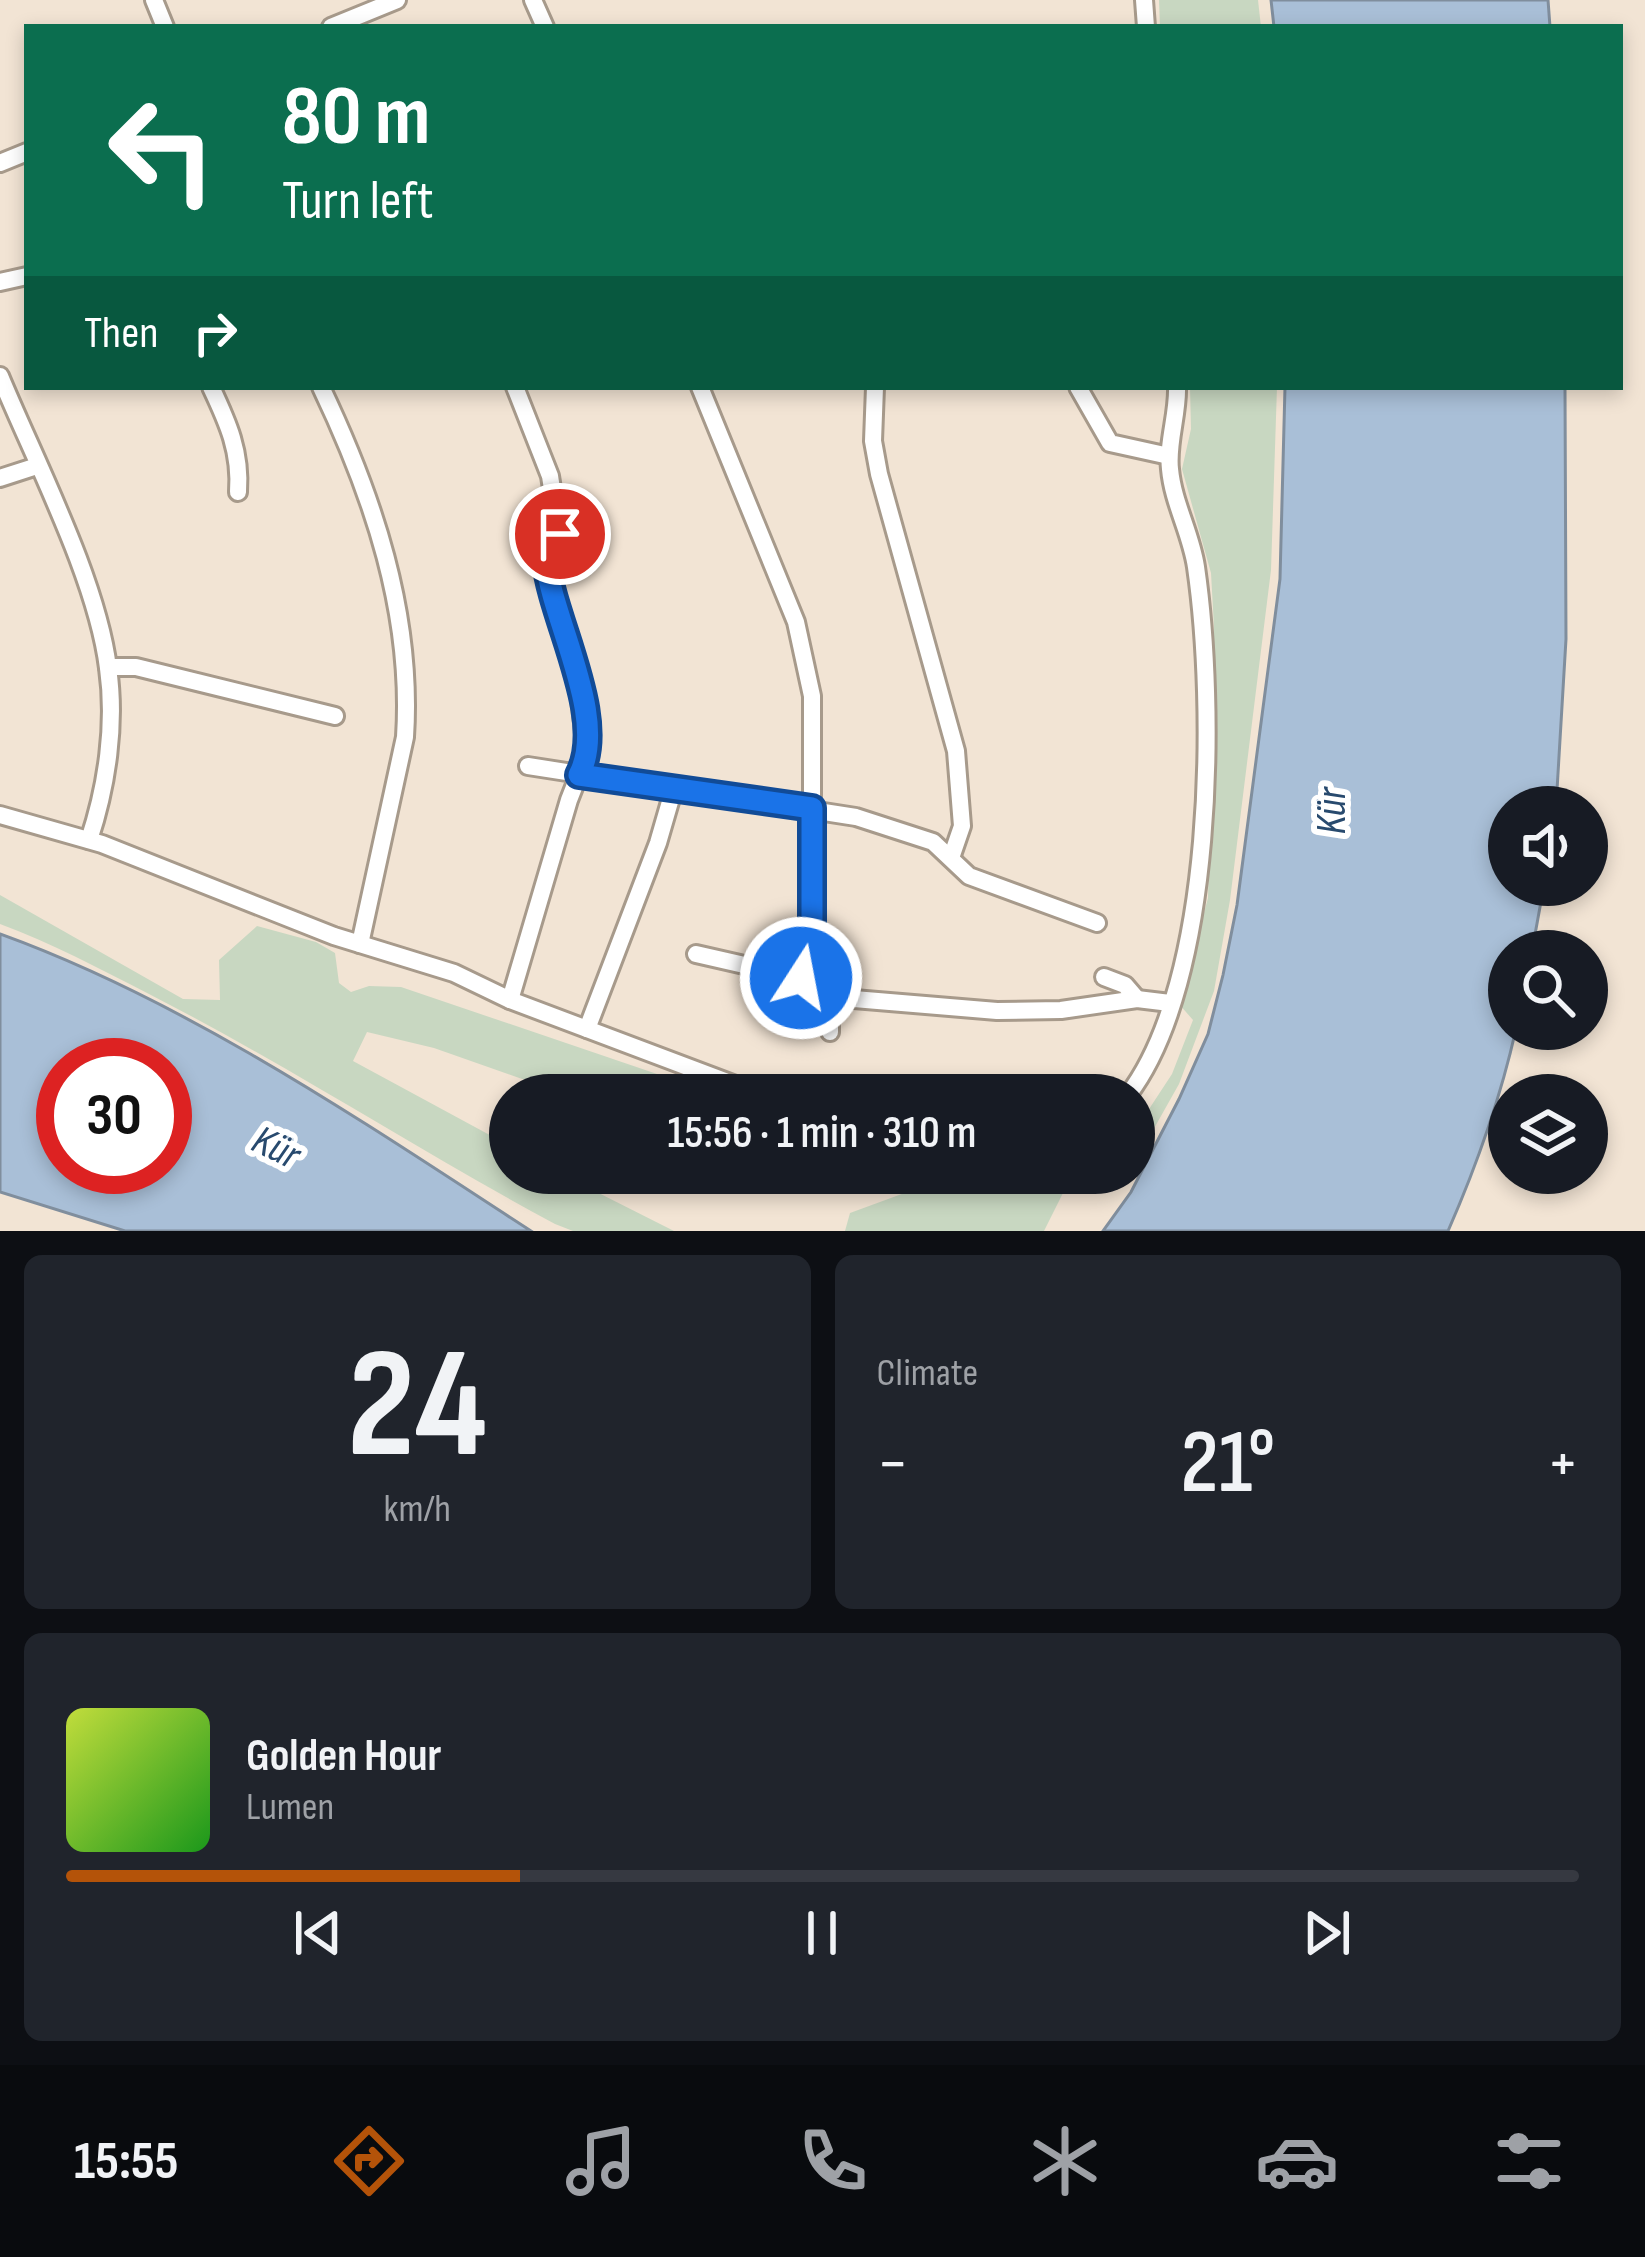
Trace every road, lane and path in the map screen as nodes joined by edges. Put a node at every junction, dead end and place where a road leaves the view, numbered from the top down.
1 (397, 0) edge
2 (338, 24) edge
3 (0, 376) edge
4 (212, 390) edge
5 (322, 390) edge
6 (515, 390) edge
7 (701, 390) edge
8 (875, 390) edge
9 (1080, 390) edge
10 (1178, 390) edge
11 (1169, 456) junction
12 (38, 466) junction
13 (0, 478) edge
14 (238, 492) dead end
15 (108, 667) junction
16 (335, 716) dead end
17 (528, 766) dead end
18 (579, 775) junction
19 (674, 788) junction
20 (812, 808) junction
21 (0, 815) edge
22 (89, 840) junction
23 (951, 859) junction
24 (1097, 923) dead end
25 (359, 944) junction
26 (696, 954) dead end
27 (807, 975) junction
28 (1103, 977) dead end
29 (830, 997) junction
30 (1137, 999) junction
31 (510, 1000) junction
32 (1170, 1004) junction
33 (587, 1029) junction
34 (830, 1032) dead end
35 (706, 1074) edge
36 (1141, 1074) edge

1 - 2 street
3 - 12 street
4 - 14 street
5 - 25 street
6 - 18 street
7 - 20 street
8 - 23 street
9 - 11 street
10 - 11 street
11 - 32 street
12 - 13 street
12 - 15 street
15 - 16 street
15 - 22 street
17 - 18 street
18 - 19 street
18 - 31 street
19 - 20 street
19 - 33 street
20 - 23 street
20 - 27 street
21 - 22 street
22 - 25 street
23 - 24 street
25 - 31 street
26 - 27 street
27 - 29 street
28 - 30 street
29 - 30 street
29 - 34 street
30 - 32 street
31 - 33 street
32 - 36 street
33 - 35 street

